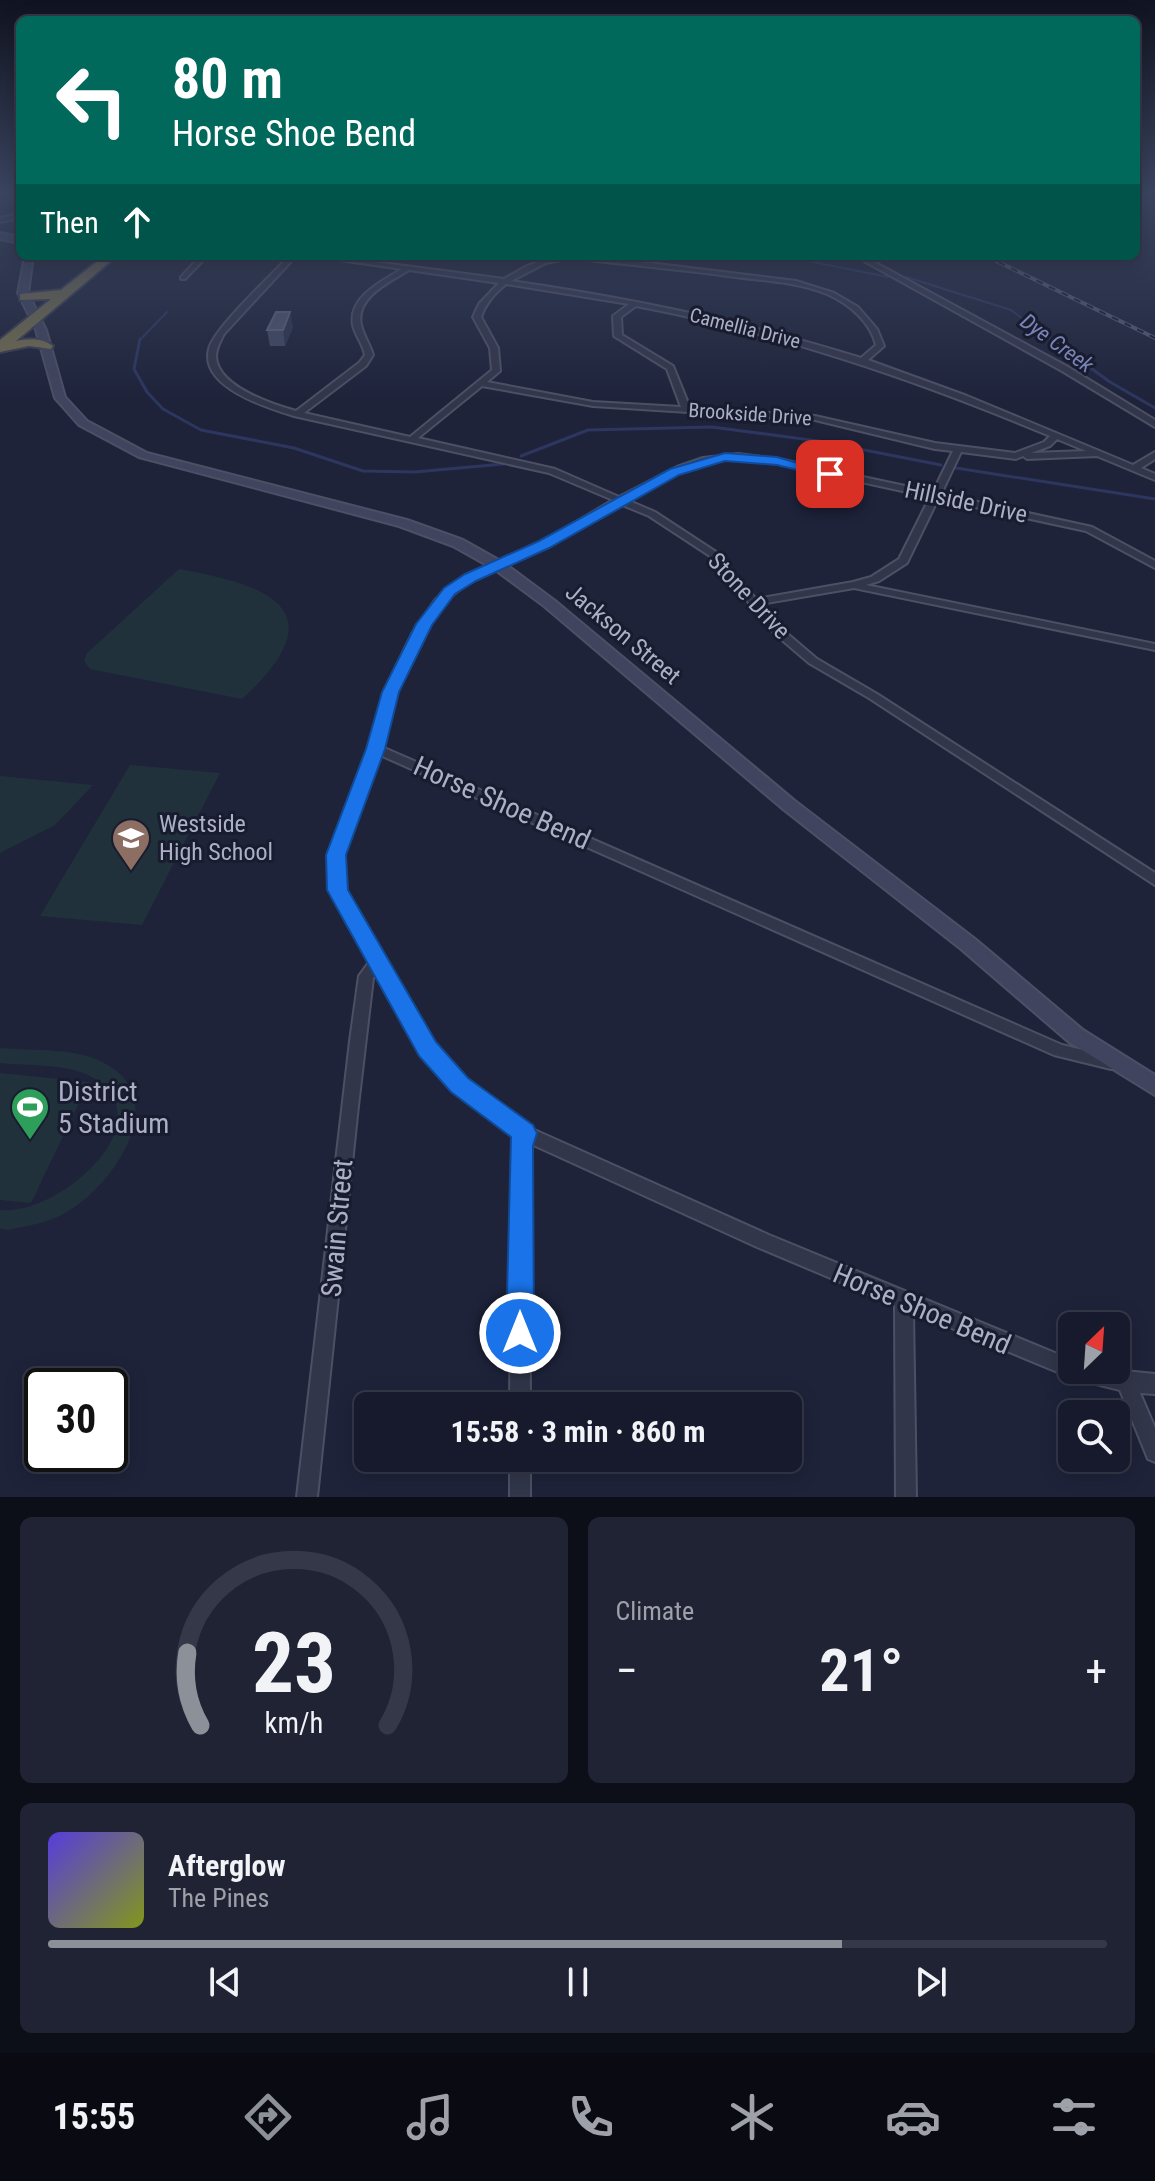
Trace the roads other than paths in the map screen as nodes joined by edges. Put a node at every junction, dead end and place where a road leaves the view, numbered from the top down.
1 (28, 262) edge
2 (104, 262) edge
3 (198, 262) edge
4 (288, 262) edge
5 (356, 262) edge
6 (538, 262) edge
7 (619, 262) edge
8 (869, 262) edge
9 (407, 269) junction
10 (183, 278) dead end
11 (506, 282) junction
12 (63, 294) junction
13 (25, 297) junction
14 (635, 303) junction
15 (33, 319) junction
16 (46, 346) junction
17 (0, 348) edge
18 (863, 360) junction
19 (482, 384) junction
20 (686, 409) junction
21 (297, 414) junction
22 (1155, 424) edge
23 (1056, 435) junction
24 (413, 438) junction
25 (958, 450) junction
26 (1097, 452) junction
27 (1155, 455) edge
28 (1016, 456) junction
29 (1134, 468) junction
30 (1155, 477) edge
31 (936, 496) junction
32 (622, 501) junction
33 (1155, 565) edge
34 (499, 566) junction
35 (854, 585) junction
36 (755, 602) junction
37 (1155, 647) edge
38 (376, 749) junction
39 (1155, 880) edge
40 (377, 962) junction
41 (1114, 1064) junction
42 (1155, 1086) edge
43 (524, 1133) junction
44 (904, 1301) junction
45 (1058, 1364) edge
46 (1130, 1382) edge
47 (1127, 1384) edge
48 (1155, 1384) edge
49 (520, 1392) edge
50 (1155, 1452) edge
51 (520, 1472) edge
52 (307, 1497) edge
53 (520, 1497) edge
54 (906, 1497) edge

1 - 13 street
2 - 12 highway
3 - 10 street
4 - 21 street, Stone Drive
5 - 9 street, Camellia Drive
6 - 11 street
7 - 18 street
8 - 22 street
9 - 11 street, Camellia Drive
9 - 21 street
11 - 14 street, Camellia Drive
11 - 19 street
12 - 13 highway
12 - 15 highway
13 - 15 street, Jackson Street
14 - 18 street, Camellia Drive
14 - 20 street
15 - 16 street, Jackson Street
15 - 17 highway
16 - 17 highway
16 - 34 street, Jackson Street
18 - 23 street, Camellia Drive
19 - 20 street, Brookside Drive
19 - 24 street
20 - 25 street, Brookside Drive
21 - 24 street, Stone Drive
23 - 26 street, Camellia Drive
23 - 28 street
24 - 32 street, Stone Drive
25 - 28 street, Brookside Drive
25 - 31 street
26 - 28 street, Brookside Drive
26 - 29 street, Camellia Drive
27 - 29 street
29 - 30 street, Camellia Drive
31 - 32 street, Hillside Drive
31 - 33 street, Hillside Drive
31 - 35 street
32 - 34 street, Hillside Drive
32 - 36 street, Stone Drive
34 - 38 street, Hillside Drive
34 - 41 street, Jackson Street
35 - 36 street
35 - 37 street
36 - 39 street, Stone Drive
38 - 40 street, Horse Shoe Bend
38 - 41 street, Horse Shoe Bend
40 - 43 street, Horse Shoe Bend
40 - 52 street, Swain Street
41 - 42 street, Jackson Street
43 - 44 street, Horse Shoe Bend
43 - 49 street
44 - 45 street, Horse Shoe Bend
44 - 54 street
46 - 48 street, Horse Shoe Bend
47 - 50 street
51 - 53 street

